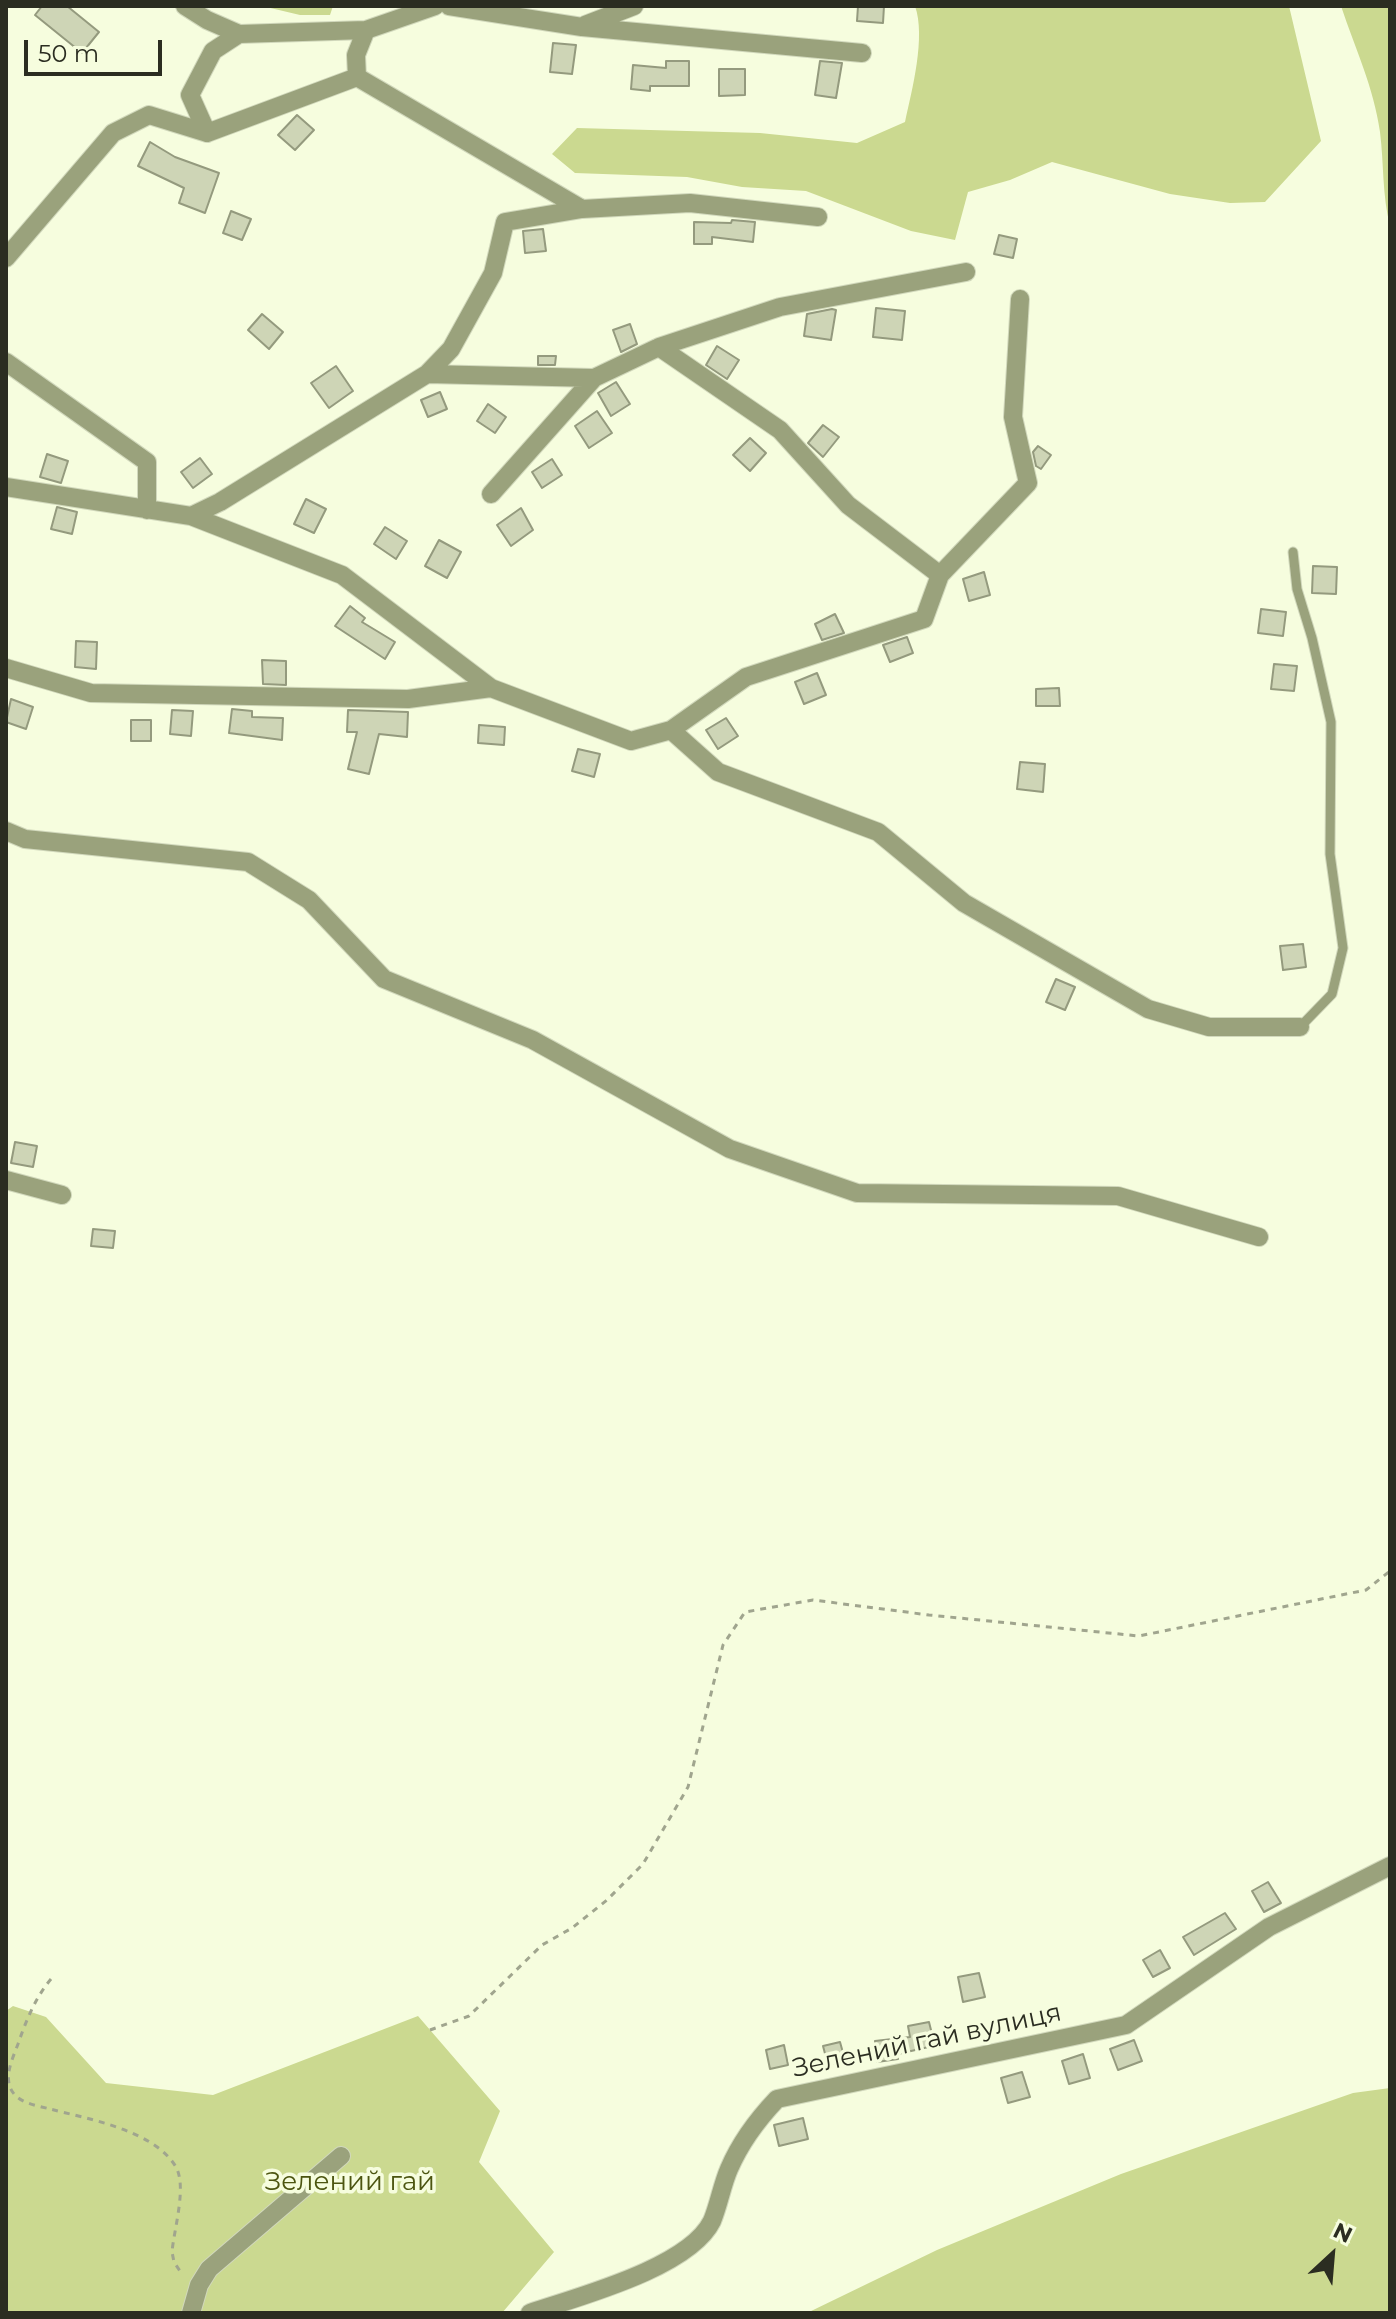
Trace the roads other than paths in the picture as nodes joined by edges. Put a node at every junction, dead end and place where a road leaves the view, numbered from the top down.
1 (185, 6) edge
2 (435, 6) edge
3 (449, 6) edge
4 (634, 6) edge
5 (582, 27) junction
6 (366, 30) junction
7 (239, 34) junction
8 (862, 53) dead end
9 (357, 77) junction
10 (207, 133) junction
11 (582, 209) junction
12 (818, 217) dead end
13 (6, 258) edge
14 (966, 272) dead end
15 (1020, 299) dead end
16 (659, 347) junction
17 (6, 362) edge
18 (427, 374) junction
19 (594, 378) junction
20 (6, 487) edge
21 (491, 494) dead end
22 (147, 510) junction
23 (191, 516) junction
24 (1293, 552) dead end
25 (940, 575) junction
26 (6, 668) edge
27 (491, 688) junction
28 (671, 730) junction
29 (6, 831) edge
30 (1300, 1027) joint
31 (6, 1180) edge
32 (62, 1195) dead end
33 (1259, 1237) dead end
34 (1390, 1866) edge
35 (341, 2156) dead end
36 (191, 2313) edge
37 (530, 2313) edge

1 - 7 street
2 - 6 street
3 - 5 street
4 - 5 street
5 - 8 street
6 - 7 street
6 - 9 street
7 - 10 street
9 - 10 street
9 - 11 street
10 - 13 street
11 - 12 street
11 - 18 street
14 - 16 street
15 - 25 street
16 - 19 street
16 - 25 street
17 - 22 street
18 - 19 street
18 - 23 street
19 - 21 street
20 - 22 street
22 - 23 street
23 - 27 street
24 - 30 lane
25 - 28 street
26 - 27 street
27 - 28 street
28 - 30 street
29 - 33 street
31 - 32 street
34 - 37 street, Зелений гай вулиця
35 - 36 street

